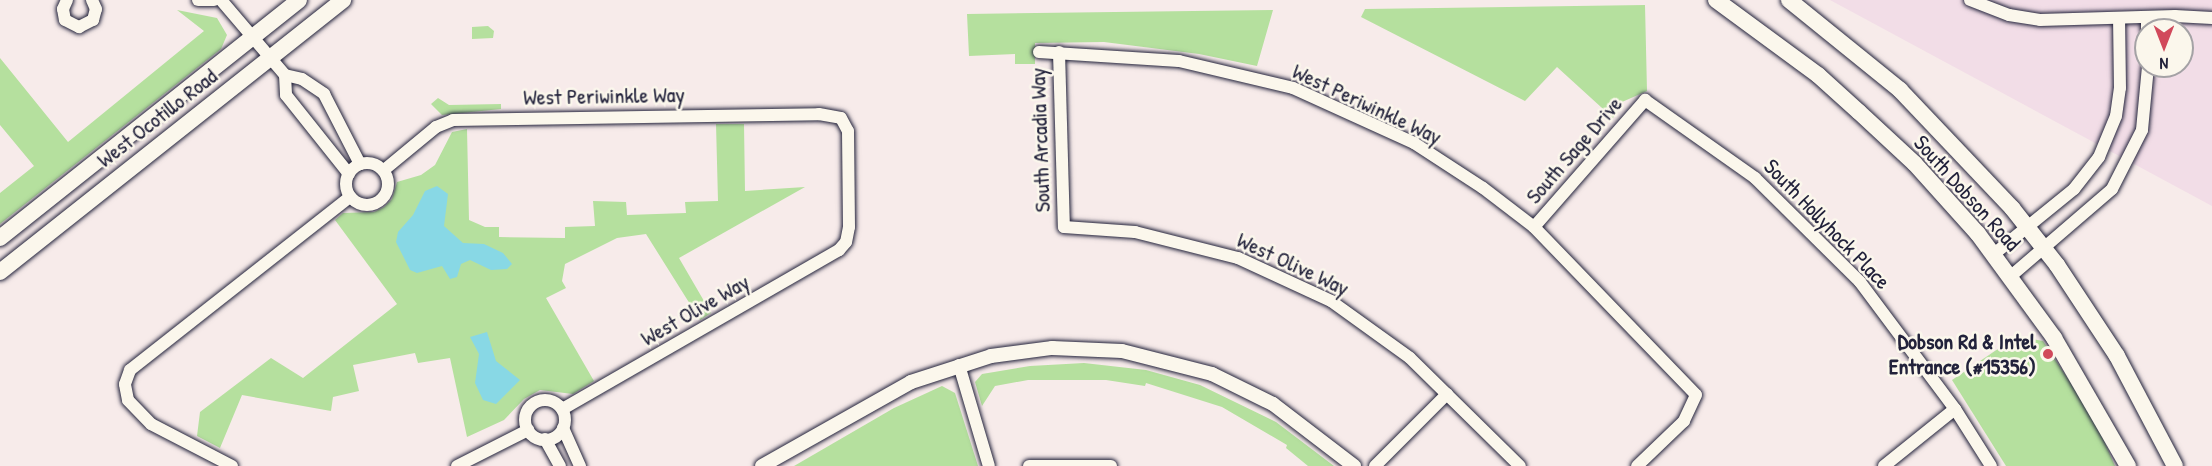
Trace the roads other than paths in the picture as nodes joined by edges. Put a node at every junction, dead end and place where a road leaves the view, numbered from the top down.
1 (67, 0) edge
2 (92, 0) edge
3 (198, 0) edge
4 (214, 0) edge
5 (221, 0) edge
6 (299, 0) edge
7 (343, 0) edge
8 (1716, 0) edge
9 (1789, 0) edge
10 (1970, 0) edge
11 (2119, 18) junction
12 (2212, 18) edge
13 (2194, 20) edge
14 (2134, 21) edge
15 (253, 37) junction
16 (1039, 52) dead end
17 (1059, 52) junction
18 (270, 58) junction
19 (285, 75) junction
20 (2147, 78) edge
21 (1645, 100) joint
22 (360, 164) junction
23 (384, 170) junction
24 (349, 174) junction
25 (350, 197) junction
26 (2027, 226) junction
27 (1064, 227) joint
28 (1534, 227) junction
29 (0, 238) edge
30 (846, 242) joint
31 (2044, 249) junction
32 (1994, 254) junction
33 (0, 272) edge
34 (2011, 276) junction
35 (959, 365) junction
36 (1447, 394) junction
37 (562, 409) junction
38 (1955, 409) junction
39 (563, 428) junction
40 (528, 430) junction
41 (545, 439) junction
42 (232, 466) edge
43 (457, 466) edge
44 (560, 466) edge
45 (580, 466) edge
46 (762, 466) edge
47 (989, 466) edge
48 (1029, 466) edge
49 (1111, 466) edge
50 (1354, 466) edge
51 (1375, 466) edge
52 (1520, 466) edge
53 (1637, 466) edge
54 (1884, 466) edge
55 (1991, 466) edge
56 (2128, 466) edge
57 (2175, 466) edge

1 - 2 street
3 - 4 street
5 - 15 street
6 - 15 main road, West Ocotillo Road
7 - 18 main road, West Ocotillo Road
8 - 32 main road, South Dobson Road
9 - 26 main road, South Dobson Road
10 - 11 street
11 - 14 street
11 - 26 street
12 - 13 street
15 - 18 street
15 - 29 main road, West Ocotillo Road
16 - 17 street, West Periwinkle Way
17 - 27 street, South Arcadia Way
17 - 28 street, West Periwinkle Way
18 - 19 street
18 - 33 main road, West Ocotillo Road
19 - 22 street
19 - 24 street
20 - 31 street
21 - 28 street, South Sage Drive
21 - 38 street, South Hollyhock Place
22 - 23 street
22 - 24 street
23 - 25 street
23 - 30 street, West Periwinkle Way
24 - 25 street
25 - 42 street
26 - 31 main road, South Dobson Road
26 - 32 street
27 - 36 street, West Olive Way
28 - 53 street, West Periwinkle Way
30 - 37 street, West Olive Way
31 - 34 street
31 - 57 main road, South Dobson Road
32 - 34 main road, South Dobson Road
34 - 56 main road, South Dobson Road
35 - 46 street
35 - 47 street
35 - 50 street
36 - 51 street
36 - 52 street, West Olive Way
37 - 39 street
37 - 40 street
38 - 54 street
38 - 55 street, South Hollyhock Place
39 - 41 street
39 - 45 street
40 - 41 street
40 - 43 street
41 - 44 street
48 - 49 street

